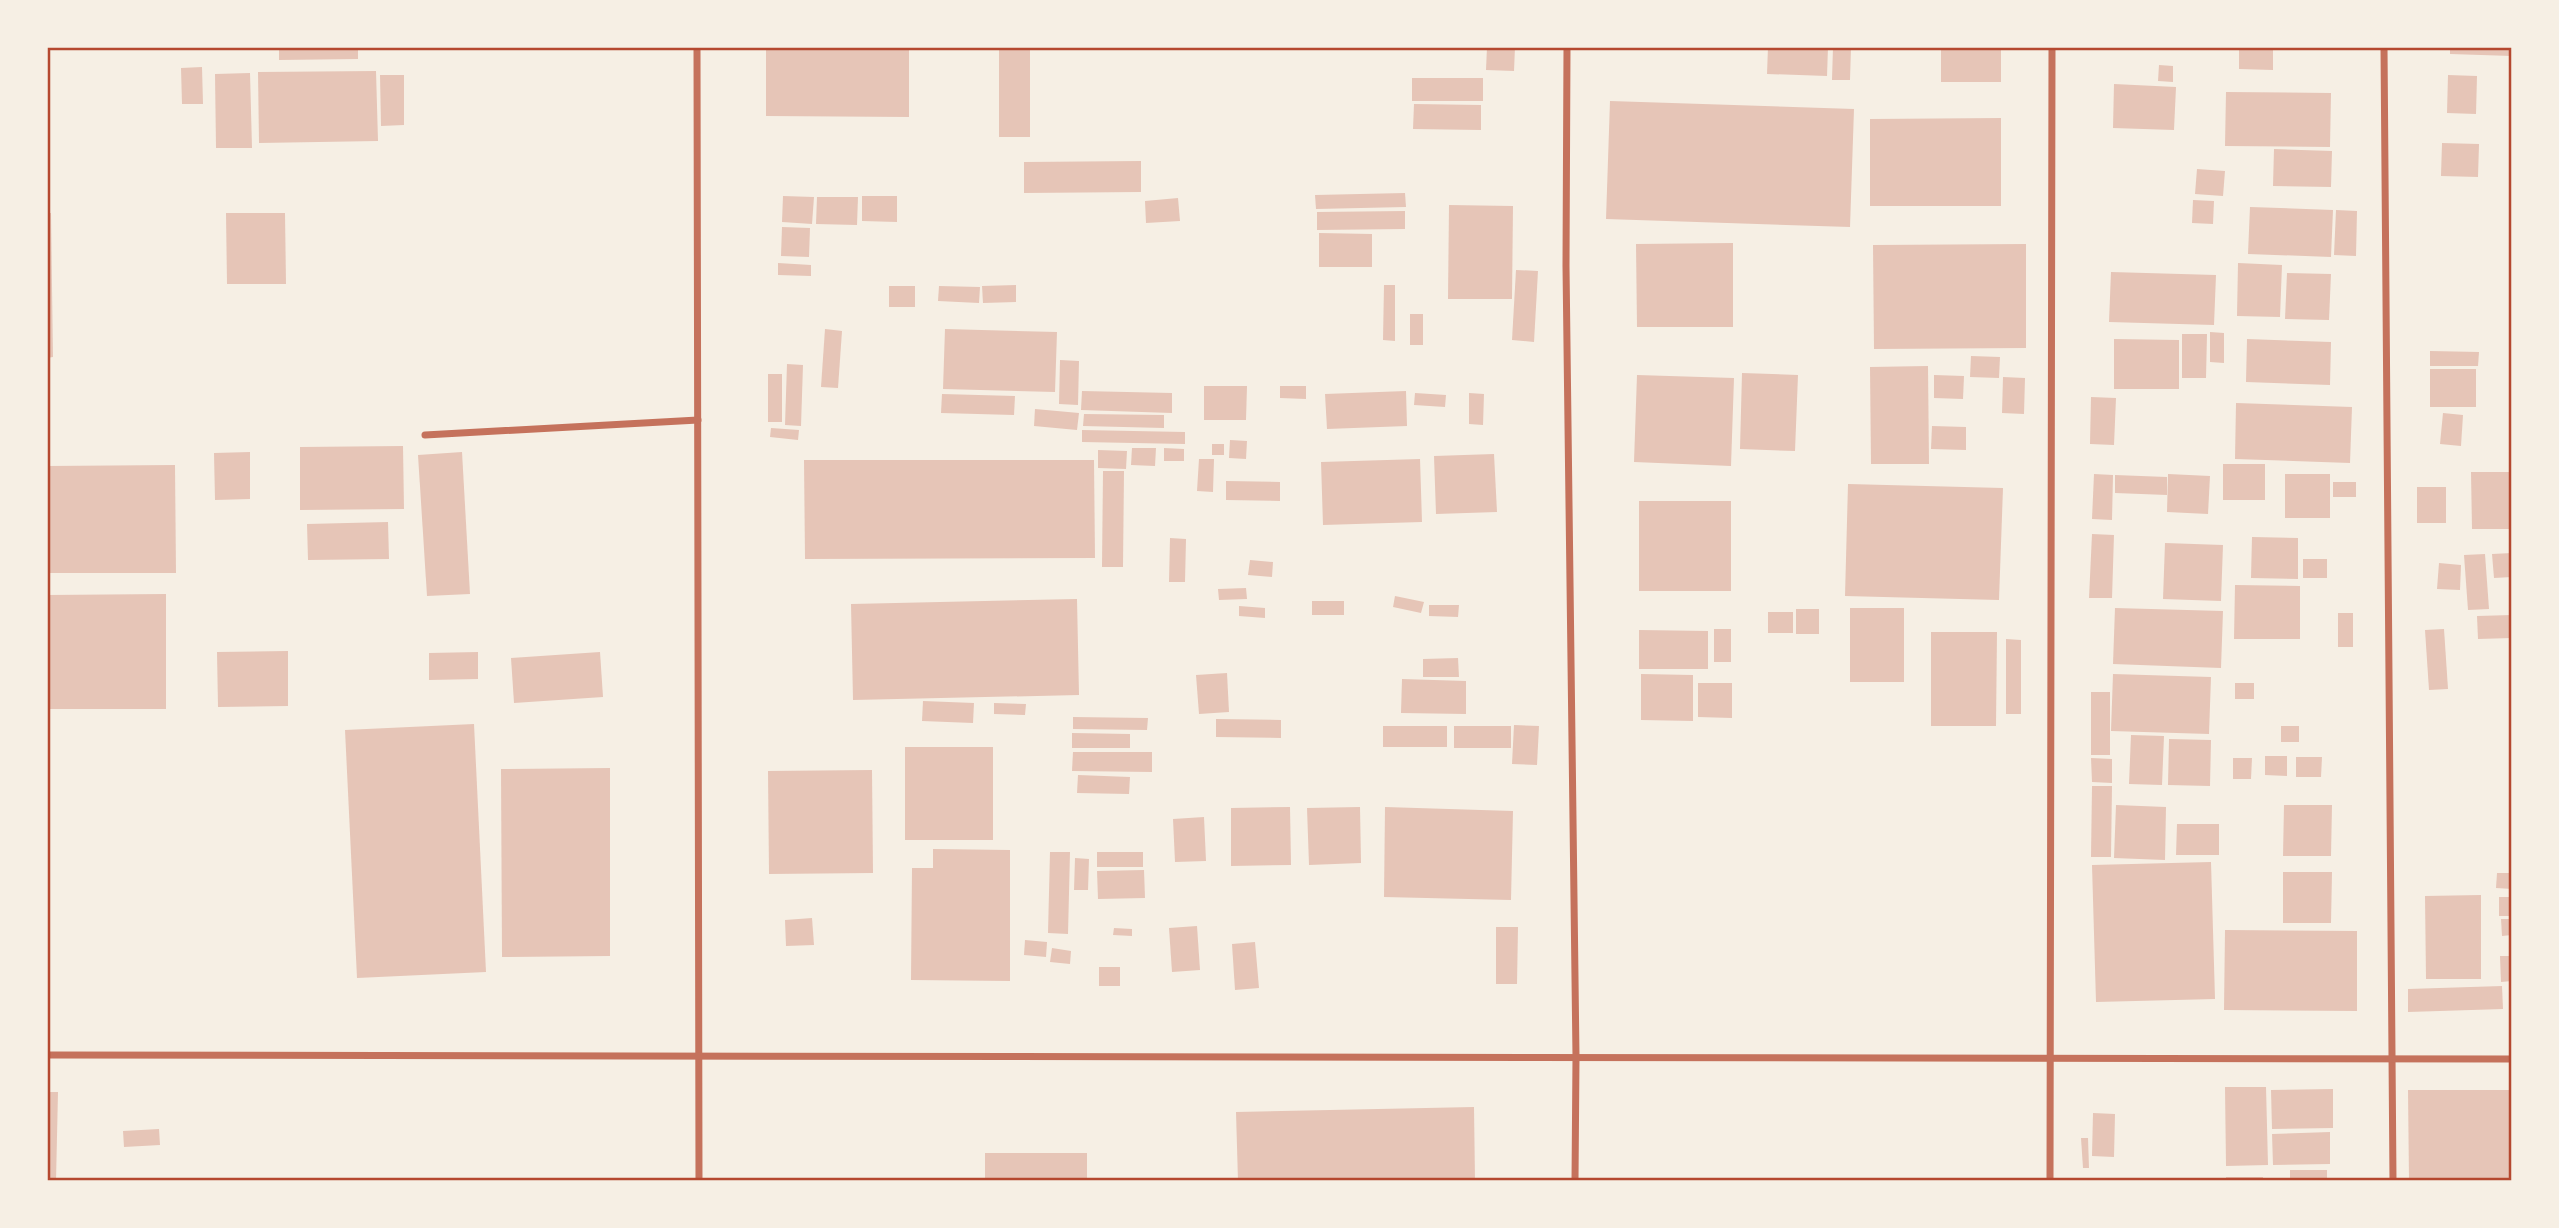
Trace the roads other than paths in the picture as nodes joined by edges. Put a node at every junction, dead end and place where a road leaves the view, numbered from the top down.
1 (697, 47) edge
2 (1567, 47) edge
3 (2052, 47) edge
4 (2384, 47) edge
5 (698, 420) junction
6 (425, 435) dead end
7 (47, 1055) edge
8 (1576, 1057) junction
9 (699, 1058) junction
10 (2050, 1059) junction
11 (2512, 1059) edge
12 (2392, 1060) junction
13 (699, 1181) edge
14 (1575, 1181) edge
15 (2050, 1181) edge
16 (2393, 1181) edge

1 - 5 street
2 - 8 street
3 - 10 street
4 - 12 street
5 - 6 street
5 - 9 street
7 - 9 street
8 - 9 street
8 - 10 street
8 - 14 street
9 - 13 street
10 - 12 street
10 - 15 street
11 - 12 street
12 - 16 street

